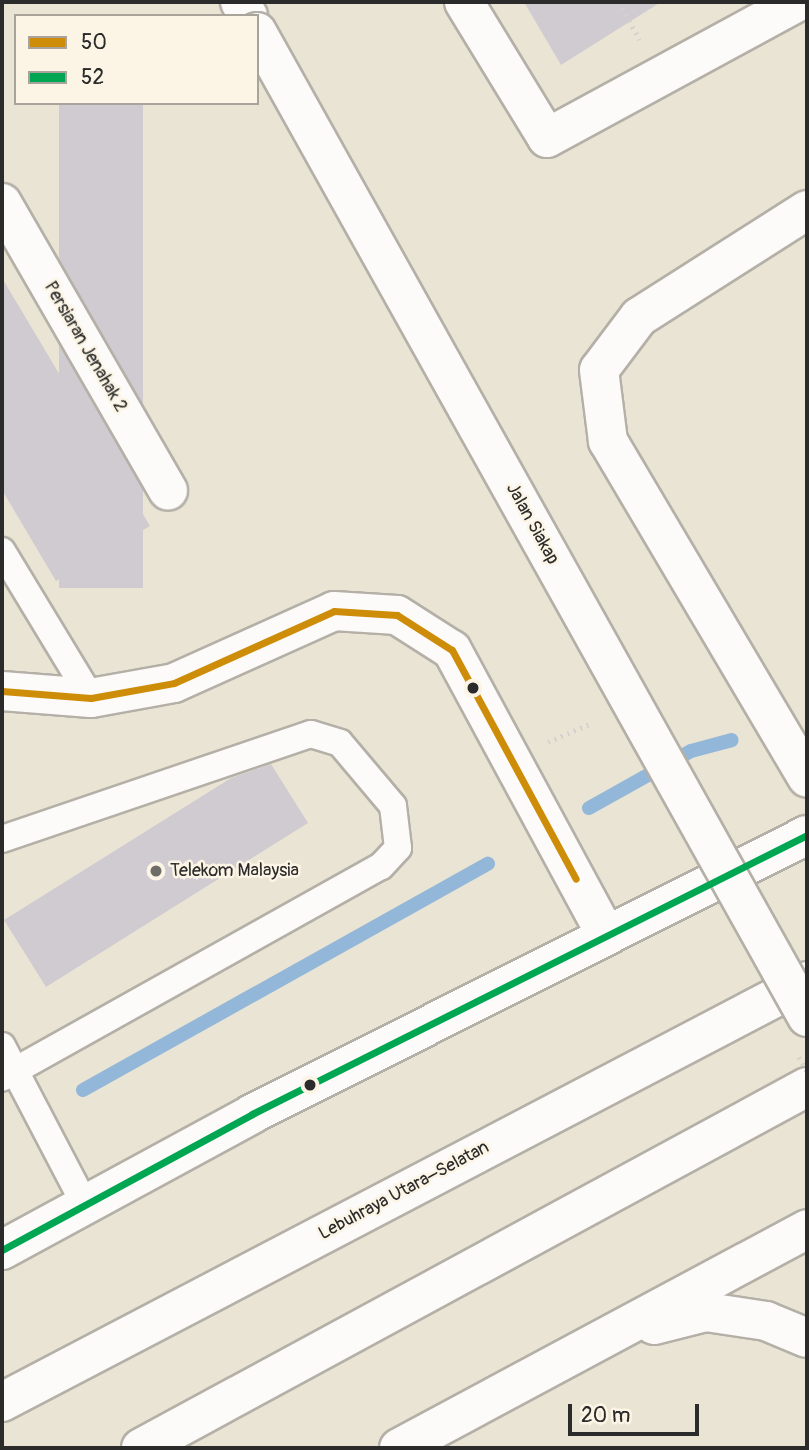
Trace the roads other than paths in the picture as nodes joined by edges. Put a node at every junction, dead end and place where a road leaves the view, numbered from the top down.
1 (464, 2) edge
2 (797, 2) edge
3 (259, 36) edge
4 (2, 203) edge
5 (807, 209) edge
6 (169, 491) dead end
7 (2, 551) edge
8 (2, 691) edge
9 (91, 698) junction
10 (807, 778) edge
11 (807, 835) edge
12 (2, 839) edge
13 (605, 933) junction
14 (807, 981) edge
15 (807, 1017) edge
16 (2, 1046) edge
17 (8, 1074) edge
18 (807, 1087) edge
19 (85, 1205) junction
20 (807, 1229) edge
21 (2, 1250) edge
22 (807, 1338) edge
23 (593, 1340) junction
24 (2, 1402) edge
25 (141, 1448) edge
26 (399, 1448) edge

1 - 2 main road
3 - 15 main road, Jalan Siakap, bridge
4 - 6 main road, Persiaran Jenahak 2
5 - 10 main road
7 - 9 lane
8 - 9 main road
9 - 13 main road
11 - 13 main road
12 - 17 lane
13 - 19 main road
14 - 24 main road, Lebuhraya Utara–Selatan
16 - 17 lane
17 - 19 lane
18 - 25 main road
19 - 21 main road
20 - 23 main road
22 - 23 main road
23 - 26 main road

